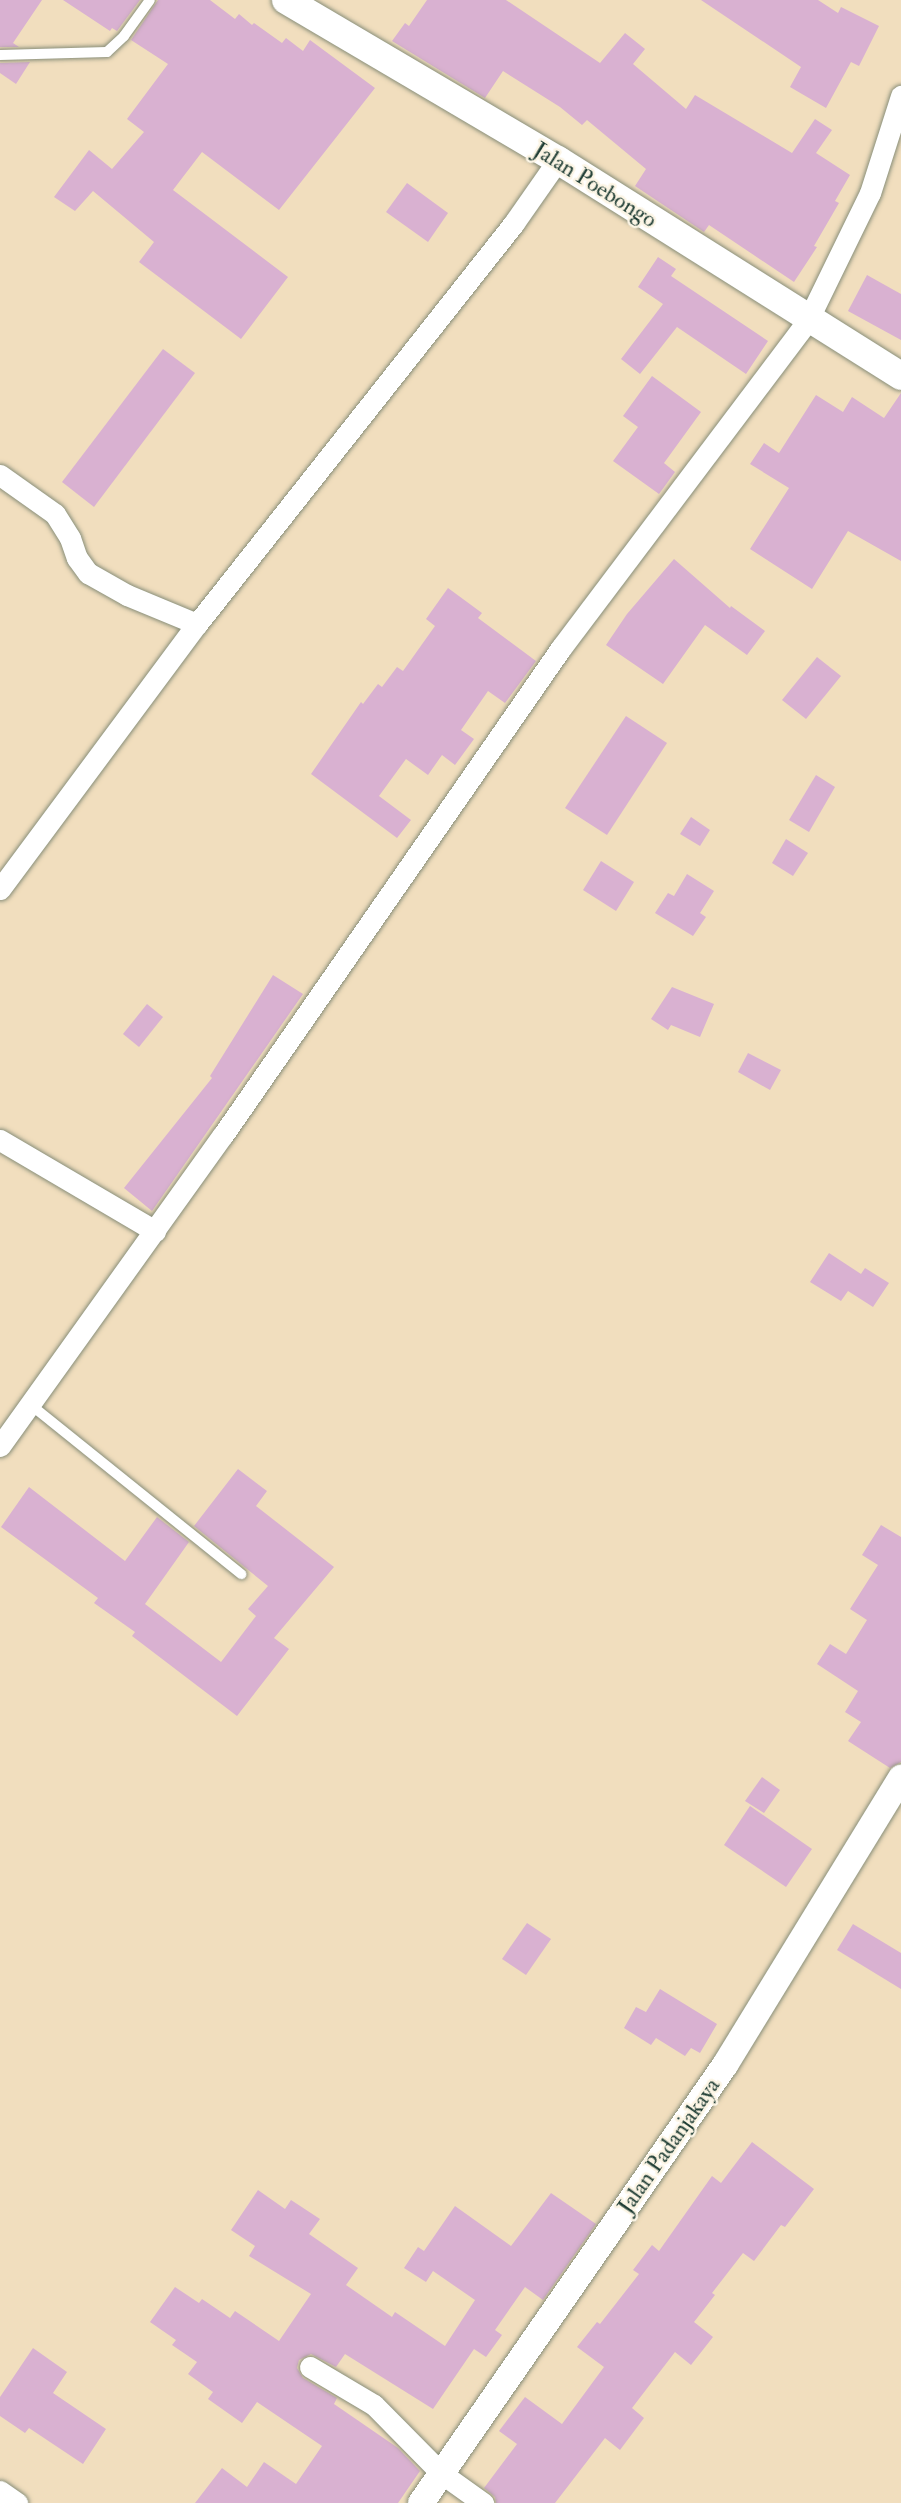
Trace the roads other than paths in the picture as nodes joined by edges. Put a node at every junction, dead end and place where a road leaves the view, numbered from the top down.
1 (150, 0) edge
2 (286, 0) edge
3 (0, 55) edge
4 (901, 96) edge
5 (558, 160) junction
6 (808, 320) junction
7 (901, 376) edge
8 (0, 475) edge
9 (197, 624) junction
10 (0, 889) edge
11 (0, 1140) edge
12 (155, 1231) junction
13 (31, 1405) junction
14 (0, 1446) edge
15 (241, 1574) dead end
16 (901, 1778) edge
17 (310, 2367) dead end
18 (441, 2473) junction
19 (0, 2491) edge
20 (17, 2503) edge
21 (421, 2503) edge
22 (483, 2503) edge

1 - 3 lane
2 - 5 main road, Jalan Poebongo
4 - 6 street
5 - 6 main road, Jalan Poebongo
5 - 9 street
6 - 7 main road, Jalan Poebongo
6 - 12 street
8 - 9 street
9 - 10 street
11 - 12 street
12 - 13 street
13 - 14 street
13 - 15 lane
16 - 18 street, Jalan Padanjakaya
17 - 18 street
18 - 21 street, Jalan Padanjakaya
18 - 22 street
19 - 20 street

